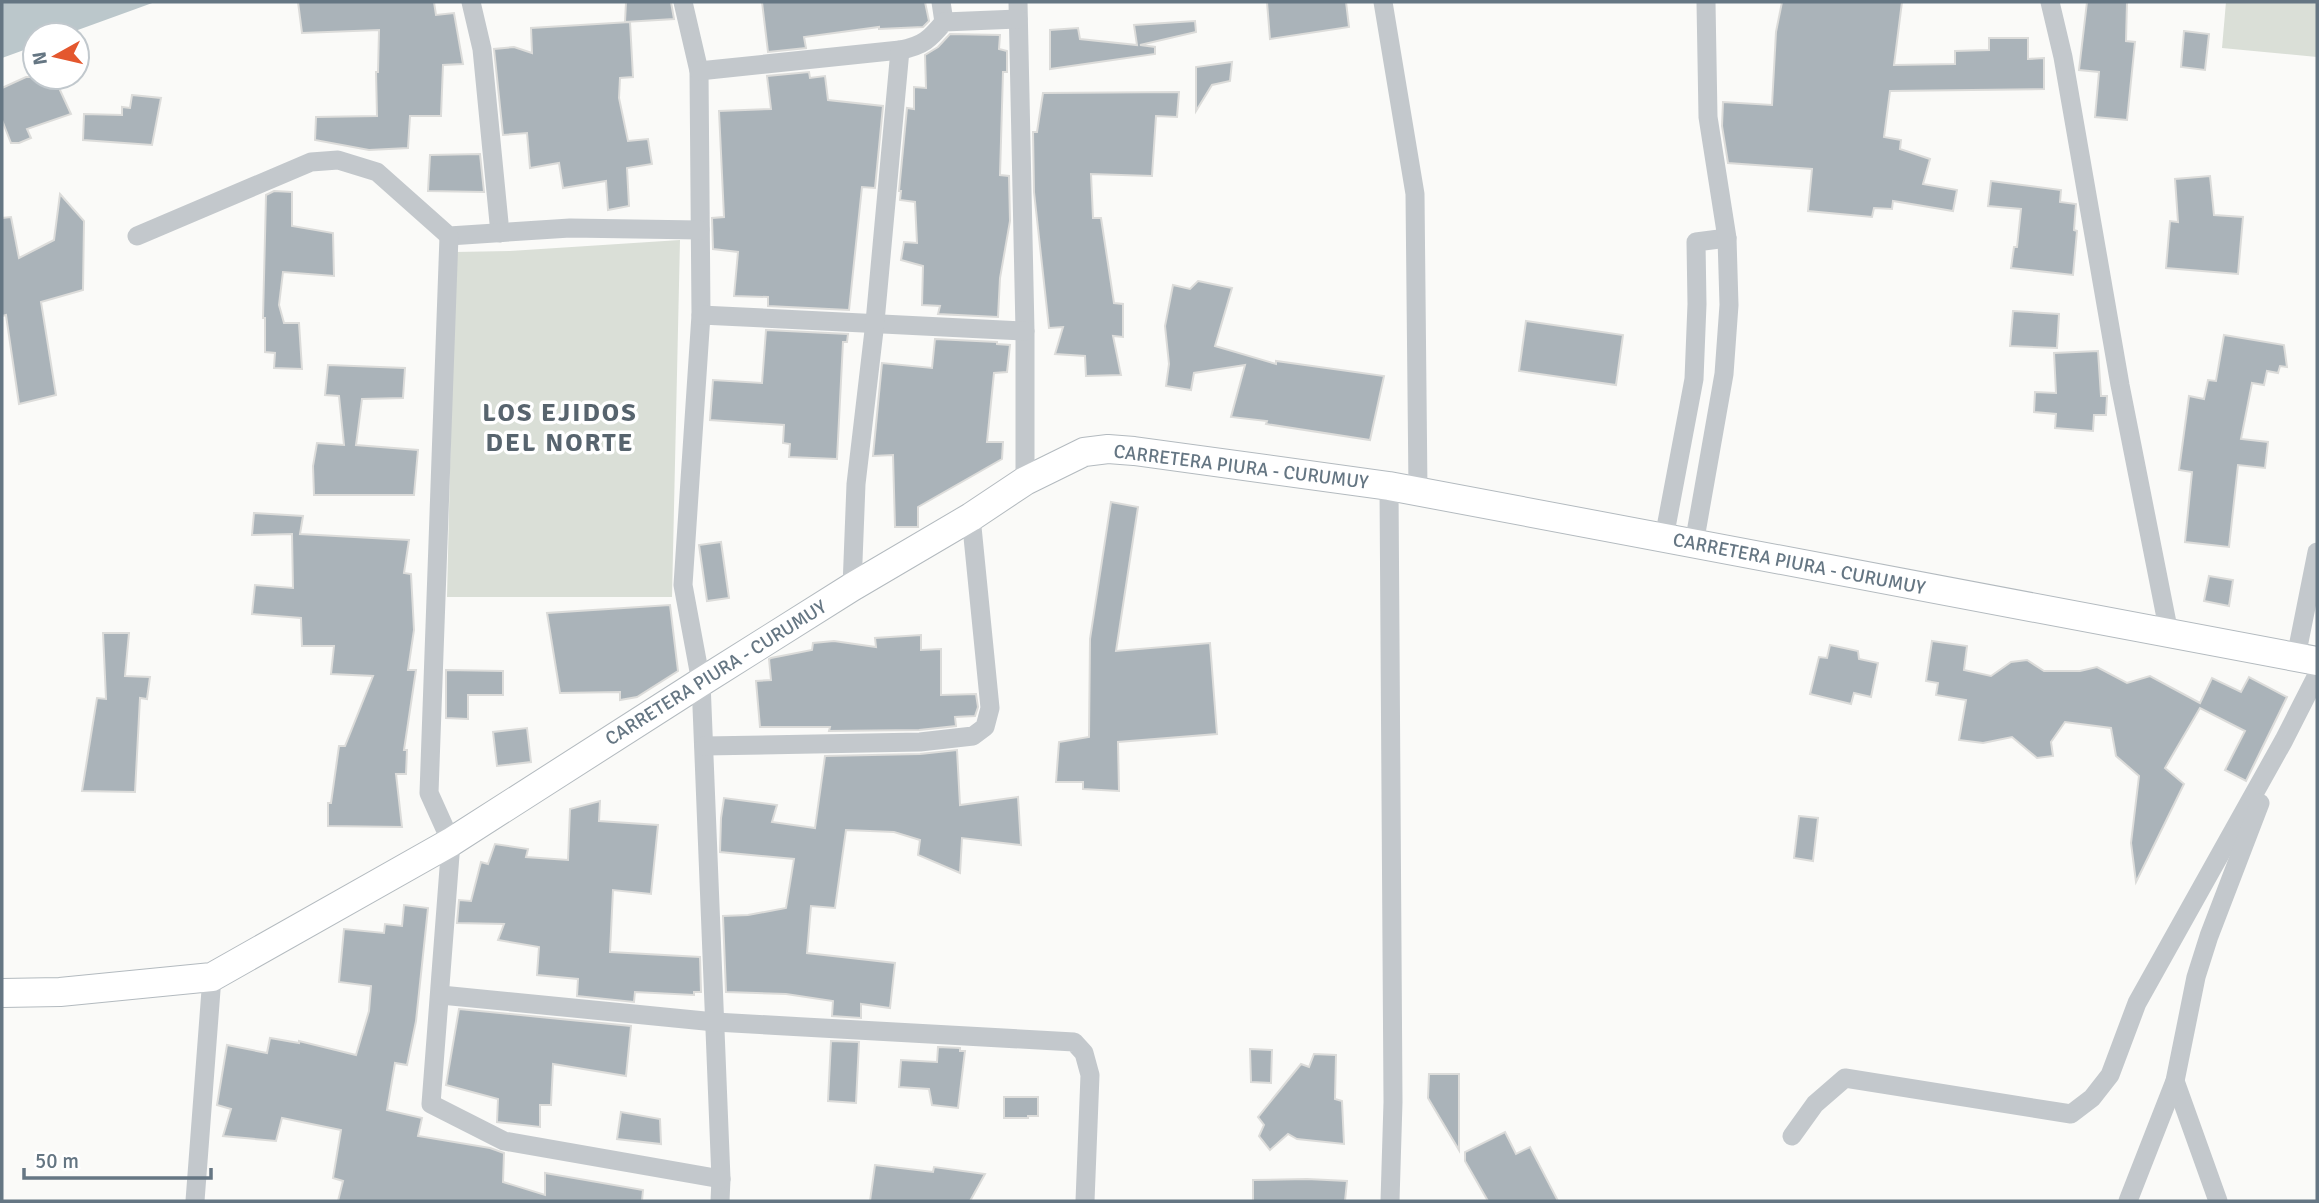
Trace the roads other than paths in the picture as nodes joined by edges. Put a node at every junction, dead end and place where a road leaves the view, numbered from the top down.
1 (471, 2) edge
2 (683, 2) edge
3 (941, 2) edge
4 (1383, 2) edge
5 (1706, 2) edge
6 (2050, 2) edge
7 (1018, 10) edge
8 (944, 22) junction
9 (900, 50) junction
10 (699, 71) junction
11 (700, 230) junction
12 (500, 233) junction
13 (137, 236) dead end
14 (449, 236) junction
15 (1727, 238) junction
16 (701, 315) junction
17 (875, 322) junction
18 (1025, 331) junction
19 (1694, 379) junction
20 (1723, 381) junction
21 (1025, 481) junction
22 (1389, 486) junction
23 (1418, 491) junction
24 (971, 517) junction
25 (1664, 538) junction
26 (1694, 544) junction
27 (2317, 552) edge
28 (852, 587) junction
29 (2169, 633) junction
30 (2310, 664) edge
31 (701, 682) junction
32 (2284, 740) junction
33 (704, 746) junction
34 (451, 842) junction
35 (212, 977) junction
36 (2, 993) edge
37 (441, 995) junction
38 (715, 1022) junction
39 (2175, 1081) junction
40 (1792, 1136) dead end
41 (721, 1179) junction
42 (195, 1201) edge
43 (720, 1201) edge
44 (1085, 1201) edge
45 (1390, 1201) edge
46 (2128, 1201) edge
47 (2218, 1201) edge

1 - 12 street
2 - 10 street
3 - 8 street
4 - 23 street
5 - 15 street
6 - 29 street
7 - 8 street
7 - 18 street
8 - 9 street
9 - 10 street
9 - 17 street
10 - 11 street
11 - 12 street
11 - 16 street
12 - 14 street
13 - 14 street
14 - 34 street
15 - 19 street
15 - 20 street
16 - 17 street
16 - 31 street
17 - 18 street
17 - 28 street
18 - 21 street
19 - 20 street
19 - 25 street
20 - 26 street
21 - 22 main road, CARRETERA PIURA - CURUMUY
21 - 24 main road, CARRETERA PIURA - CURUMUY
22 - 23 main road, CARRETERA PIURA - CURUMUY
22 - 45 street
23 - 25 main road, CARRETERA PIURA - CURUMUY
24 - 28 main road, CARRETERA PIURA - CURUMUY
24 - 33 street
25 - 26 main road, CARRETERA PIURA - CURUMUY
26 - 29 main road, CARRETERA PIURA - CURUMUY
27 - 30 street
28 - 31 main road, CARRETERA PIURA - CURUMUY
29 - 30 main road, CARRETERA PIURA - CURUMUY
30 - 32 street
31 - 33 street
31 - 34 main road, CARRETERA PIURA - CURUMUY
32 - 39 street
32 - 40 street
33 - 38 street
34 - 35 main road, CARRETERA PIURA - CURUMUY
34 - 37 street
35 - 36 main road, CARRETERA PIURA - CURUMUY
35 - 42 street
37 - 38 street
37 - 41 street
38 - 41 street
38 - 44 street
39 - 46 street
39 - 47 street
41 - 43 street

